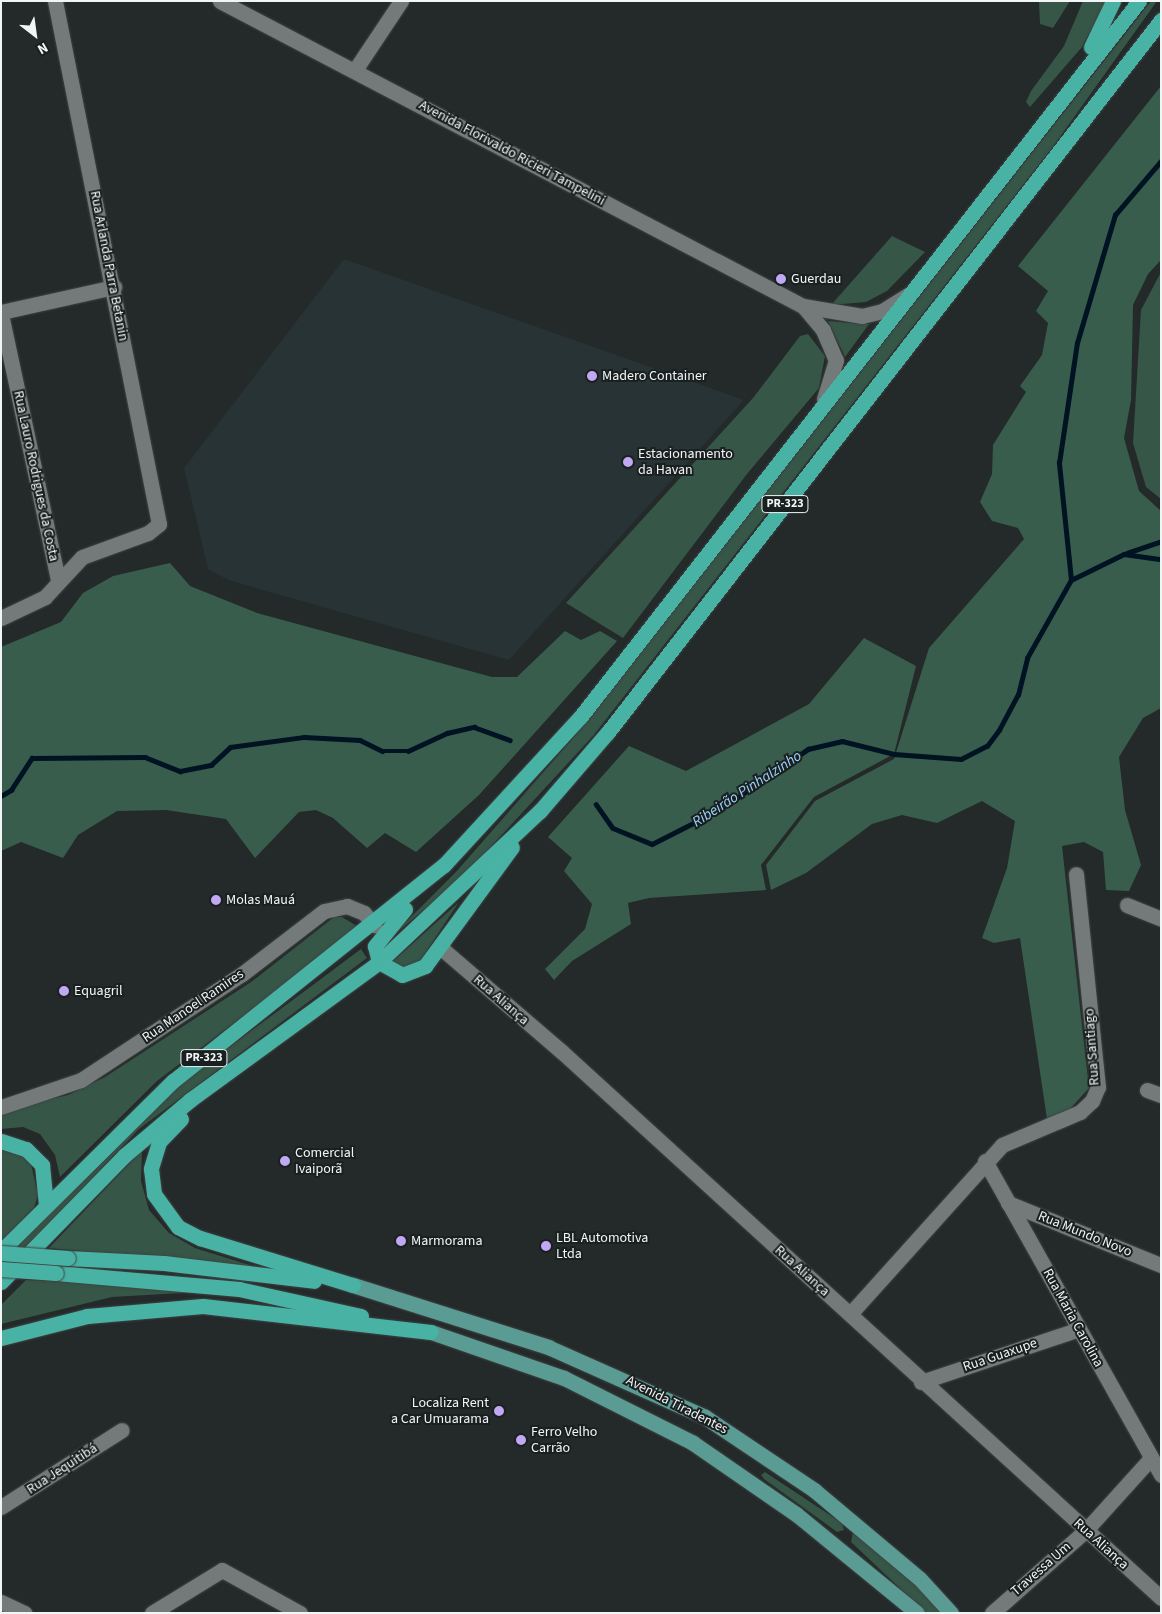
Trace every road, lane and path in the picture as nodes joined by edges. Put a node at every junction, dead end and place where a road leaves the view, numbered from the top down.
1 (55, 1) edge
2 (220, 1) edge
3 (401, 1) edge
4 (1113, 1) edge
5 (1139, 1) edge
6 (1161, 20) edge
7 (356, 70) junction
8 (1058, 104) junction
9 (114, 288) junction
10 (911, 293) junction
11 (802, 306) junction
12 (1, 313) edge
13 (818, 411) junction
14 (58, 579) junction
15 (1, 618) edge
16 (540, 811) junction
17 (444, 865) junction
18 (1076, 874) dead end
19 (1127, 905) dead end
20 (1161, 919) edge
21 (374, 925) junction
22 (375, 946) junction
23 (440, 947) junction
24 (379, 962) junction
25 (247, 1059) junction
26 (1, 1107) edge
27 (1, 1141) edge
28 (985, 1161) junction
29 (1008, 1203) junction
30 (46, 1205) junction
31 (1, 1252) edge
32 (1161, 1265) edge
33 (1, 1269) edge
34 (1, 1282) edge
35 (353, 1285) junction
36 (850, 1314) junction
37 (1078, 1329) junction
38 (431, 1332) junction
39 (1, 1338) edge
40 (548, 1346) junction
41 (539, 1368) junction
42 (921, 1382) junction
43 (122, 1430) dead end
44 (1151, 1458) junction
45 (1161, 1475) edge
46 (1, 1507) edge
47 (854, 1523) junction
48 (1086, 1530) junction
49 (836, 1545) junction
50 (1161, 1598) edge
51 (1, 1602) edge
52 (25, 1613) edge
53 (152, 1613) edge
54 (300, 1613) edge
55 (917, 1613) edge
56 (951, 1613) edge
57 (992, 1613) edge

1 - 9 street, Rua Arlanda Parra Betanin
2 - 7 street, Avenida Florivaldo Ricieri Tampelini
3 - 7 street
4 - 8 highway
5 - 8 highway, PR-323
6 - 16 highway, PR-323
7 - 11 street, Avenida Florivaldo Ricieri Tampelini
8 - 10 highway, PR-323
9 - 12 street
9 - 14 street, Rua Arlanda Parra Betanin
10 - 11 street, Avenida Florivaldo Ricieri Tampelini
10 - 13 highway, PR-323
11 - 13 street, Avenida Florivaldo Ricieri Tampelini
12 - 14 street, Rua Lauro Rodrigues da Costa
13 - 17 highway, PR-323
14 - 15 street
16 - 23 highway
16 - 24 highway, PR-323
17 - 21 highway, PR-323
17 - 22 highway
18 - 28 street, Rua Santiago
19 - 20 street
21 - 22 highway
21 - 26 street, Rua Manoel Ramires
21 - 30 highway, PR-323
22 - 24 highway
23 - 24 highway
23 - 36 street, Rua Aliança
24 - 25 highway, PR-323
25 - 34 highway, PR-323
25 - 35 highway
27 - 30 highway
28 - 29 street, Rua Maria Carolina
28 - 36 street, Rua Santiago
29 - 32 street, Rua Mundo Novo
29 - 37 street, Rua Maria Carolina
30 - 31 highway, PR-323
31 - 35 highway, bridge
33 - 38 highway, bridge
35 - 40 main road, Avenida Tiradentes
36 - 42 street, Rua Aliança
37 - 42 street, Rua Guaxupe
37 - 44 street, Rua Maria Carolina
38 - 39 highway
38 - 41 main road, Avenida Tiradentes
40 - 41 main road
40 - 47 main road, Avenida Tiradentes
41 - 49 main road, Avenida Tiradentes
42 - 48 street, Rua Aliança
43 - 46 street, Rua Jequitibá
44 - 45 street, Rua Maria Carolina
44 - 48 street, Travessa Um
47 - 49 main road
47 - 56 main road, Avenida Tiradentes
48 - 50 street, Rua Aliança
48 - 57 street, Travessa Um
49 - 55 main road, Avenida Tiradentes
51 - 52 street
53 - 54 street

